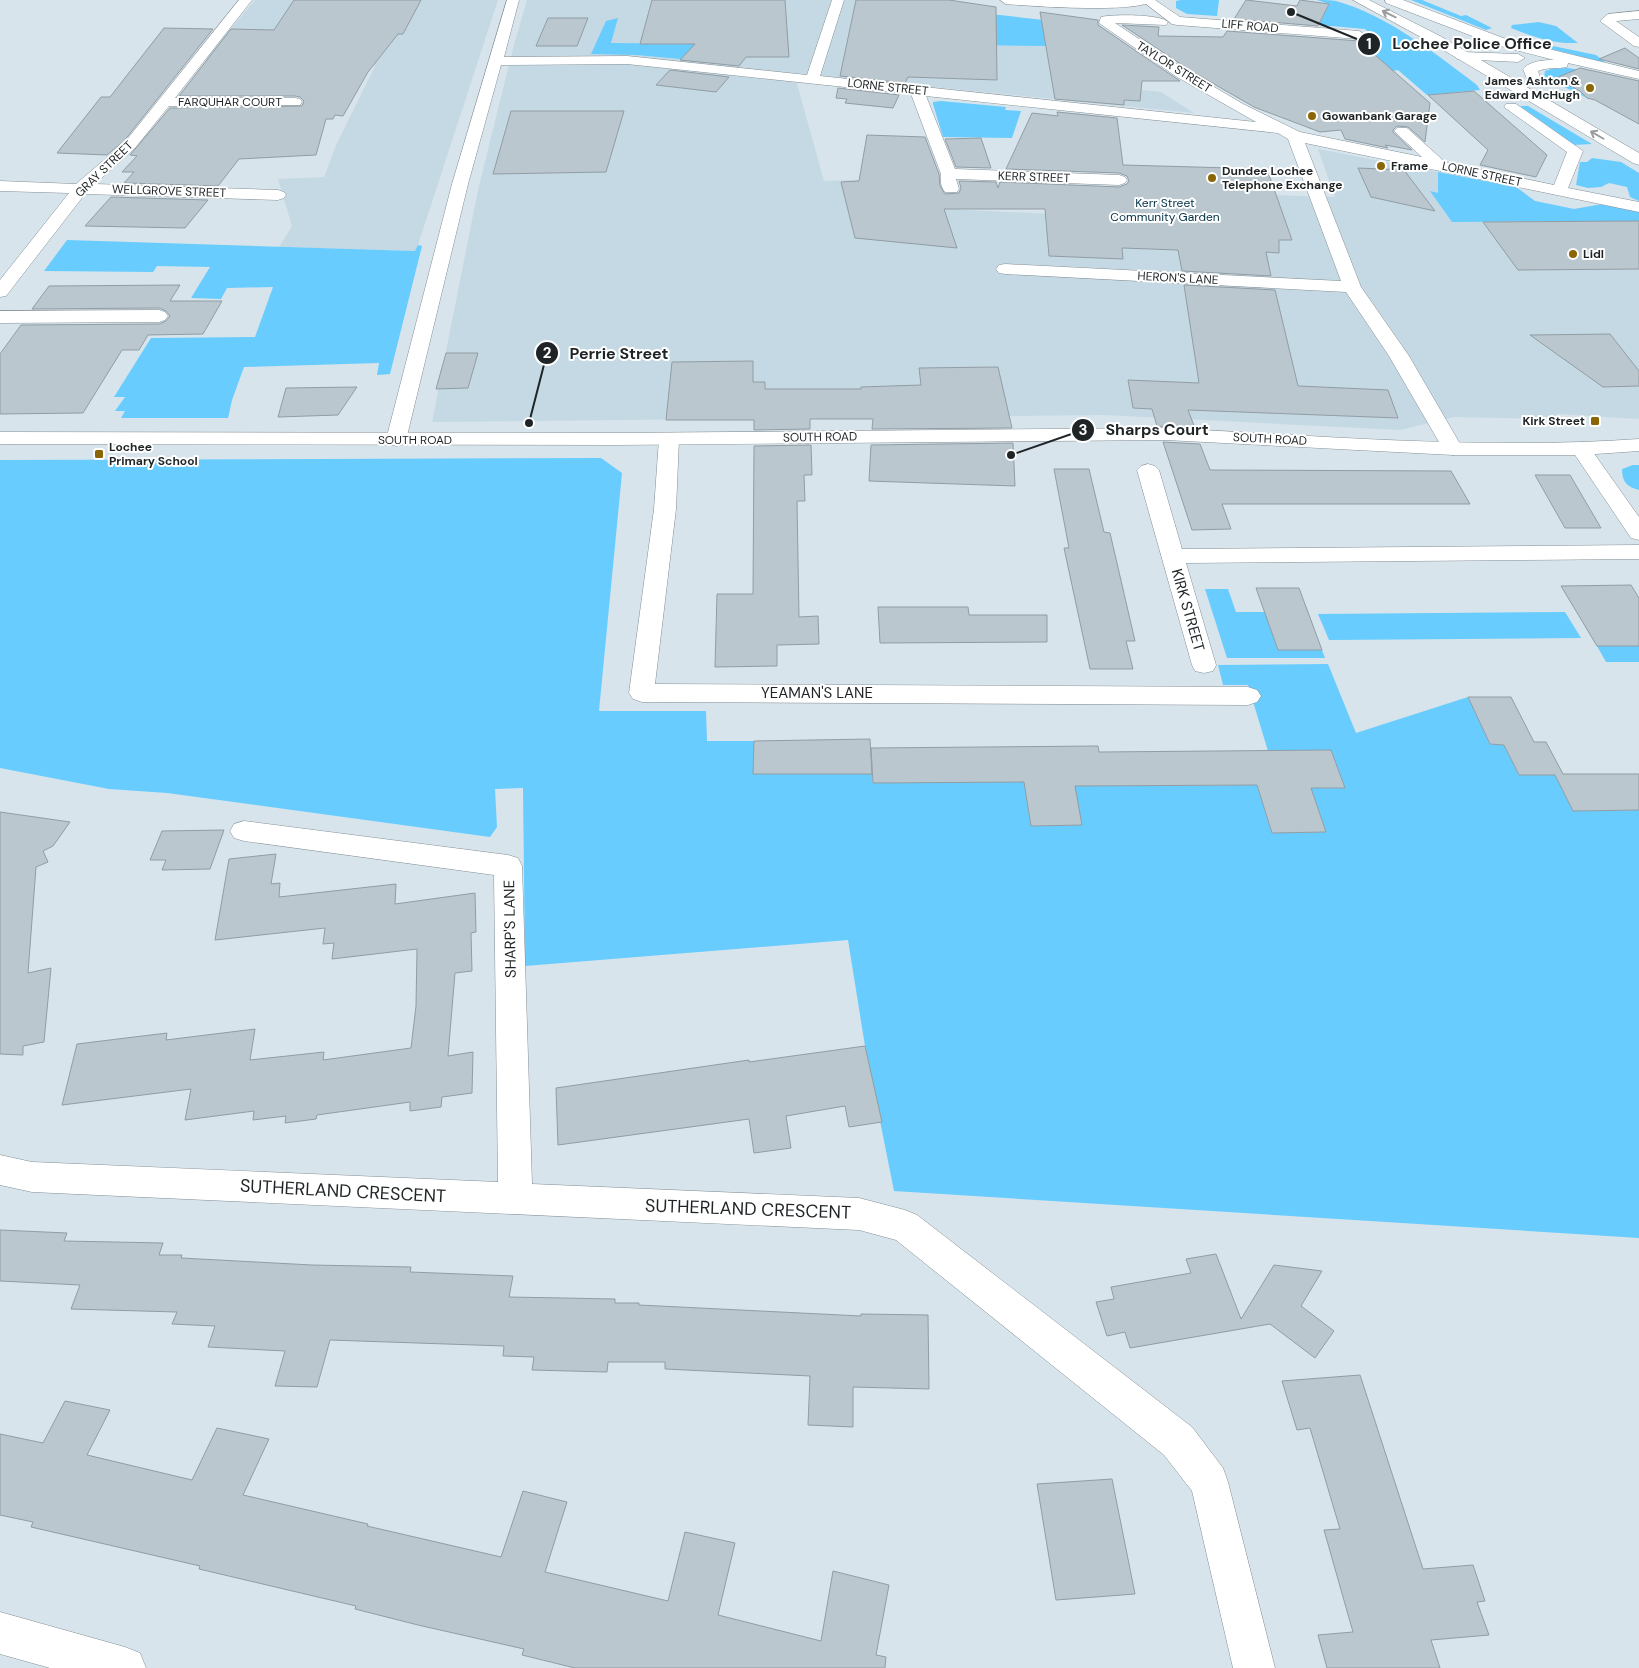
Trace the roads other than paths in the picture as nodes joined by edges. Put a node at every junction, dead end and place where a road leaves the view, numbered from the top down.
1 (246, 0) edge
2 (512, 0) edge
3 (838, 0) edge
4 (1006, 0) edge
5 (1147, 0) edge
6 (1359, 0) edge
7 (1390, 0) edge
8 (1639, 15) edge
9 (1161, 22) dead end
10 (1359, 35) dead end
11 (1639, 43) edge
12 (1462, 56) junction
13 (1488, 56) junction
14 (494, 61) junction
15 (1599, 67) junction
16 (1639, 75) edge
17 (812, 80) junction
18 (917, 90) junction
19 (165, 102) junction
20 (295, 102) dead end
21 (1511, 107) dead end
22 (1402, 131) dead end
23 (1288, 132) junction
24 (1639, 160) edge
25 (1439, 165) junction
26 (1120, 180) dead end
27 (0, 186) edge
28 (81, 188) junction
29 (1559, 191) junction
30 (278, 195) dead end
31 (1639, 207) edge
32 (1005, 269) dead end
33 (1352, 287) junction
34 (0, 292) edge
35 (159, 316) dead end
36 (0, 317) edge
37 (0, 438) edge
38 (669, 439) junction
39 (396, 440) junction
40 (1639, 445) edge
41 (1453, 449) junction
42 (1581, 449) junction
43 (1148, 470) dead end
44 (1629, 502) edge
45 (1639, 533) edge
46 (1639, 552) edge
47 (1172, 556) junction
48 (1204, 665) dead end
49 (1248, 696) dead end
50 (244, 831) dead end
51 (0, 1170) edge
52 (515, 1199) junction
53 (0, 1633) edge
54 (125, 1668) edge
55 (1254, 1668) edge

1 - 19 street, GRAY STREET
2 - 14 street
3 - 17 street
4 - 5 street, LIFF ROAD
5 - 10 street, LIFF ROAD
12 -> 6 street
7 - 13 street
7 - 15 street
8 - 11 street
9 - 23 street, TAYLOR STREET
12 - 13 street
24 -> 12 street
13 - 15 street
13 - 15 street
14 - 17 street, LORNE STREET
14 - 39 street
15 - 16 street
17 - 18 street, LORNE STREET
18 - 23 street, LORNE STREET
18 - 26 street, KERR STREET
19 - 20 street, FARQUHAR COURT
19 - 28 street, GRAY STREET
21 - 29 street
22 - 25 street
23 - 25 street, LORNE STREET
23 - 33 street
25 - 29 street, LORNE STREET
27 - 28 street, WELLGROVE STREET
28 - 30 street, WELLGROVE STREET
28 - 34 street, GRAY STREET
29 - 31 street, LORNE STREET
32 - 33 street, HERON'S LANE
33 - 41 street
35 - 36 street
37 - 39 street, SOUTH ROAD
38 - 39 street, SOUTH ROAD
38 - 41 street, SOUTH ROAD
38 - 49 street, YEAMAN'S LANE
40 - 42 street, SOUTH ROAD
41 - 42 street, SOUTH ROAD
42 - 44 street
43 - 47 street, KIRK STREET
44 - 45 street
46 - 47 street, KIRK STREET
47 - 48 street, KIRK STREET
50 - 52 street, SHARP'S LANE
51 - 52 street, SUTHERLAND CRESCENT
52 - 55 street, SUTHERLAND CRESCENT
53 - 54 street

